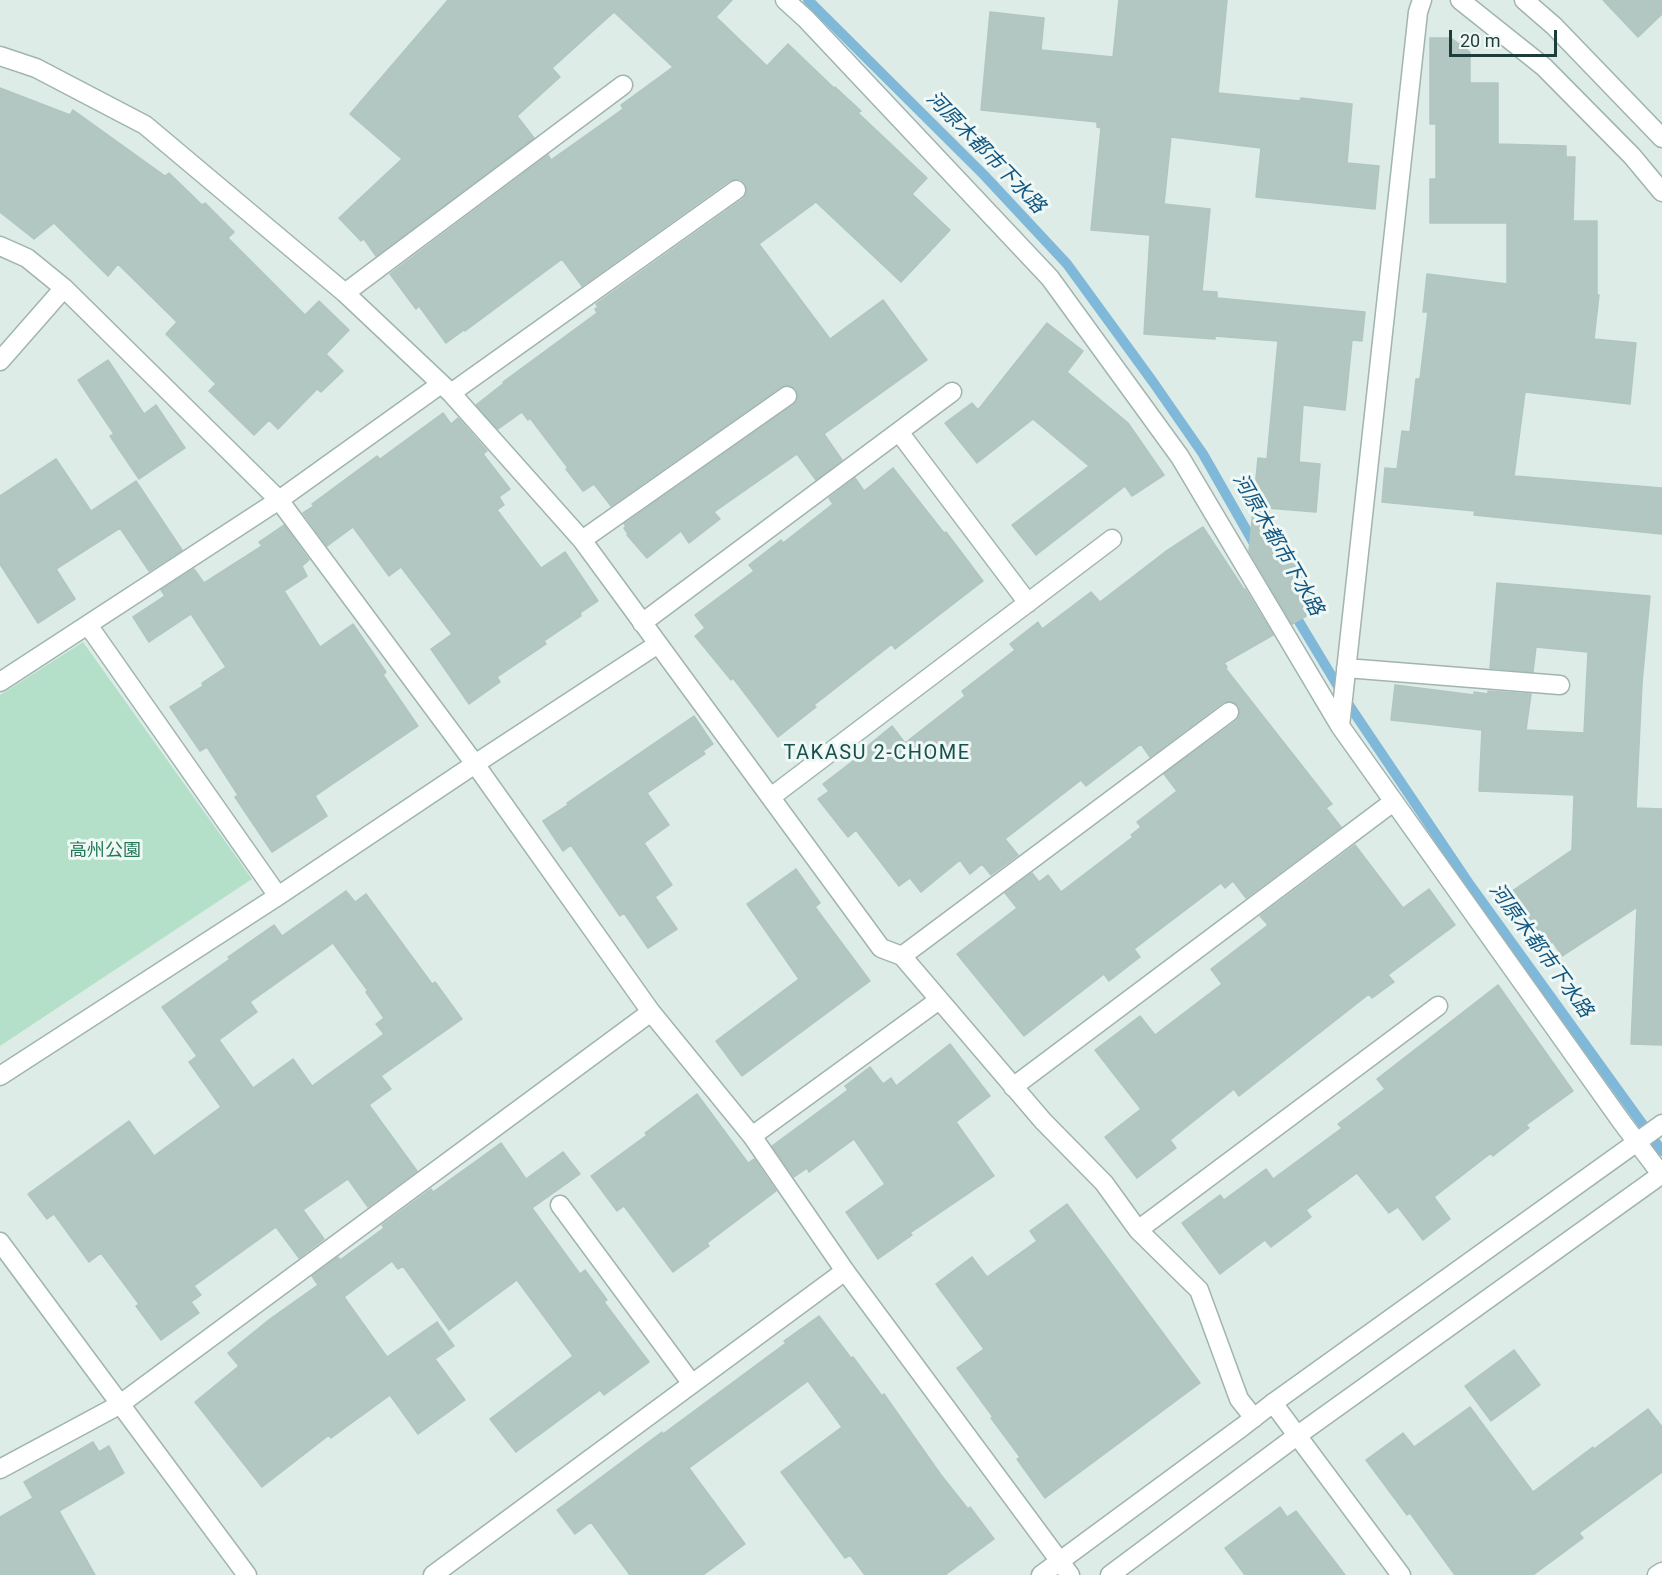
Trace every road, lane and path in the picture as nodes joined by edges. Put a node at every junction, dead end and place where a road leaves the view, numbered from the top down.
1 (785, 0) edge
2 (1422, 0) edge
3 (1460, 0) edge
4 (1524, 0) edge
5 (0, 56) edge
6 (623, 85) dead end
7 (1662, 138) edge
8 (736, 190) dead end
9 (1662, 192) edge
10 (0, 246) edge
11 (64, 288) junction
12 (345, 293) junction
13 (0, 361) edge
14 (446, 388) junction
15 (952, 392) dead end
16 (787, 396) dead end
17 (899, 432) junction
18 (279, 500) junction
19 (1112, 539) dead end
20 (582, 540) junction
21 (1028, 603) junction
22 (642, 623) junction
23 (88, 625) junction
24 (658, 644) junction
25 (1346, 668) junction
26 (0, 682) edge
27 (1560, 685) dead end
28 (1229, 712) dead end
29 (1340, 726) junction
30 (474, 764) junction
31 (771, 797) junction
32 (1394, 802) junction
33 (278, 896) junction
34 (902, 956) junction
35 (939, 1000) junction
36 (1438, 1006) dead end
37 (651, 1012) junction
38 (0, 1076) edge
39 (1013, 1087) junction
40 (1662, 1124) edge
41 (752, 1136) junction
42 (1636, 1143) junction
43 (1662, 1174) edge
44 (560, 1206) dead end
45 (1138, 1230) junction
46 (0, 1242) edge
47 (845, 1271) junction
48 (692, 1384) junction
49 (1273, 1403) junction
50 (119, 1405) junction
51 (1254, 1419) junction
52 (1298, 1435) junction
53 (0, 1470) edge
54 (1065, 1568) edge
55 (1662, 1572) edge
56 (247, 1575) edge
57 (433, 1575) edge
58 (1041, 1575) edge
59 (1110, 1575) edge
60 (1401, 1575) edge
61 (1657, 1575) edge

1 - 29 street
2 - 25 street
3 - 9 street
4 - 7 street
5 - 12 street
6 - 12 street
8 - 14 street
10 - 11 street
11 - 13 street
11 - 18 street
12 - 14 street
14 - 18 street
14 - 20 street
15 - 17 street
16 - 20 street
17 - 21 street
17 - 22 street
18 - 23 street
18 - 30 street
19 - 21 street
20 - 22 street
21 - 31 street
22 - 24 street
23 - 26 street
23 - 33 street
24 - 30 street
24 - 31 street
25 - 27 street
25 - 29 street
28 - 34 street
29 - 32 street
30 - 33 street
30 - 37 street
31 - 34 street
32 - 39 street
32 - 42 street
33 - 38 street
34 - 35 street
35 - 39 street
35 - 41 street
36 - 45 street
37 - 41 street
37 - 50 street
39 - 45 street
40 - 42 street
41 - 47 street
42 - 43 street
42 - 49 street
43 - 52 street
44 - 48 street
45 - 51 street
46 - 50 street
47 - 48 street
47 - 54 street
48 - 57 street
49 - 51 street
49 - 52 street
50 - 53 street
50 - 56 street
51 - 54 street
52 - 59 street
52 - 60 street
54 - 58 street
55 - 61 street

